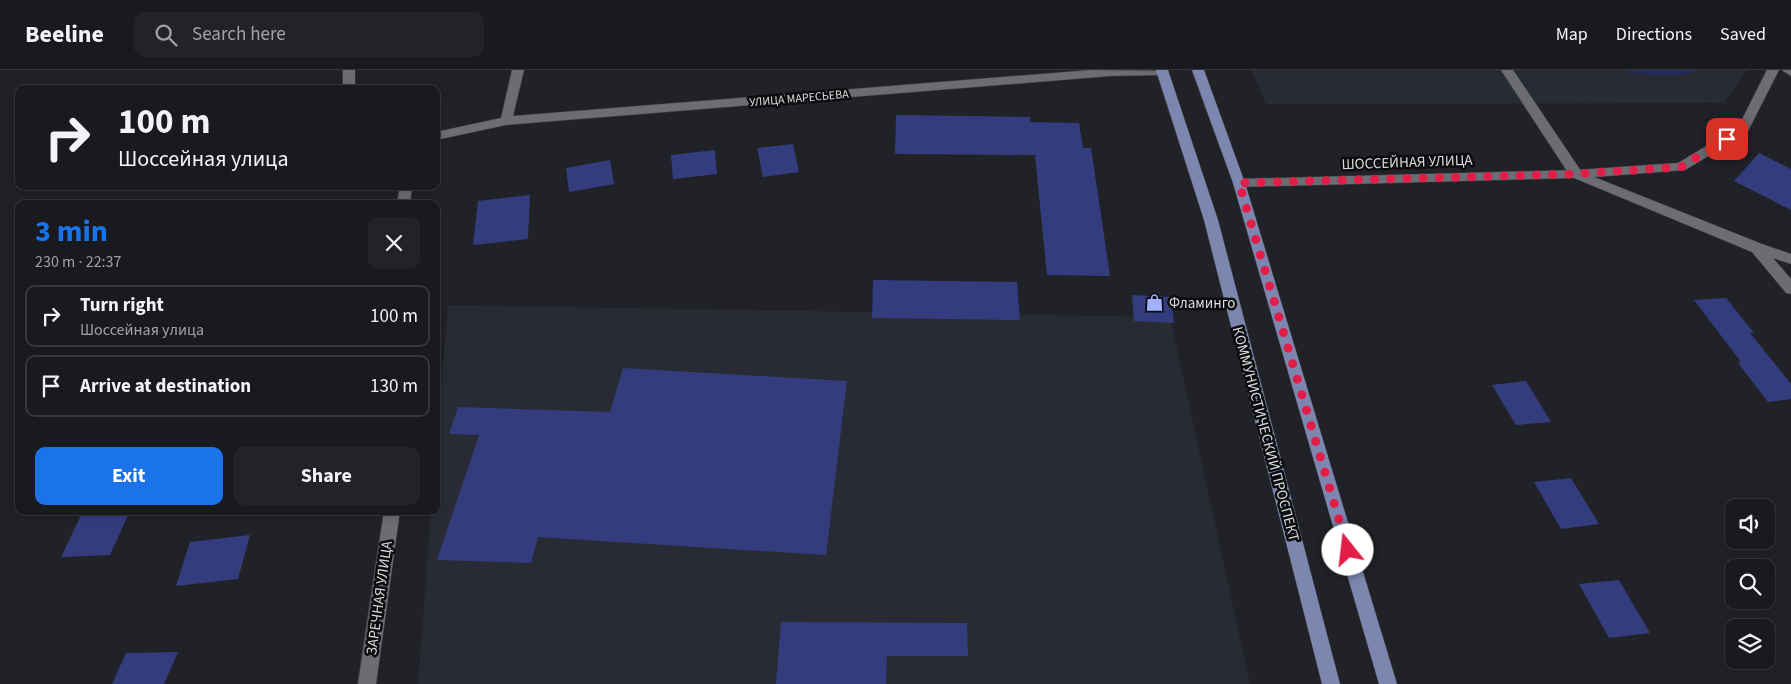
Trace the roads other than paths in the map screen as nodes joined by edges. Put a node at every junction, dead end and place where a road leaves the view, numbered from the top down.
1 (349, 70) edge
2 (518, 70) edge
3 (1162, 70) edge
4 (1198, 70) edge
5 (1507, 70) edge
6 (1773, 70) edge
7 (349, 85) edge
8 (506, 121) junction
9 (440, 135) edge
10 (1576, 174) junction
11 (1239, 183) junction
12 (1757, 248) junction
13 (1791, 259) edge
14 (1791, 289) edge
15 (391, 515) edge
16 (367, 684) edge
17 (1331, 684) edge
18 (1388, 684) edge

1 - 7 street
2 - 8 street
3 - 8 street, УЛИЦА МАРЕСЬЕВА
3 - 17 main road, КОММУНИСТИЧЕСКИЙ ПРОСПЕКТ
4 - 11 main road
5 - 10 street
6 - 10 street, ШОССЕЙНАЯ УЛИЦА
8 - 9 street, УЛИЦА МАРЕСЬЕВА
10 - 11 street, ШОССЕЙНАЯ УЛИЦА
10 - 12 street, ШОССЕЙНАЯ УЛИЦА
11 - 18 main road
12 - 13 street
12 - 14 street, ШОССЕЙНАЯ УЛИЦА
15 - 16 street, ЗАРЕЧНАЯ УЛИЦА

